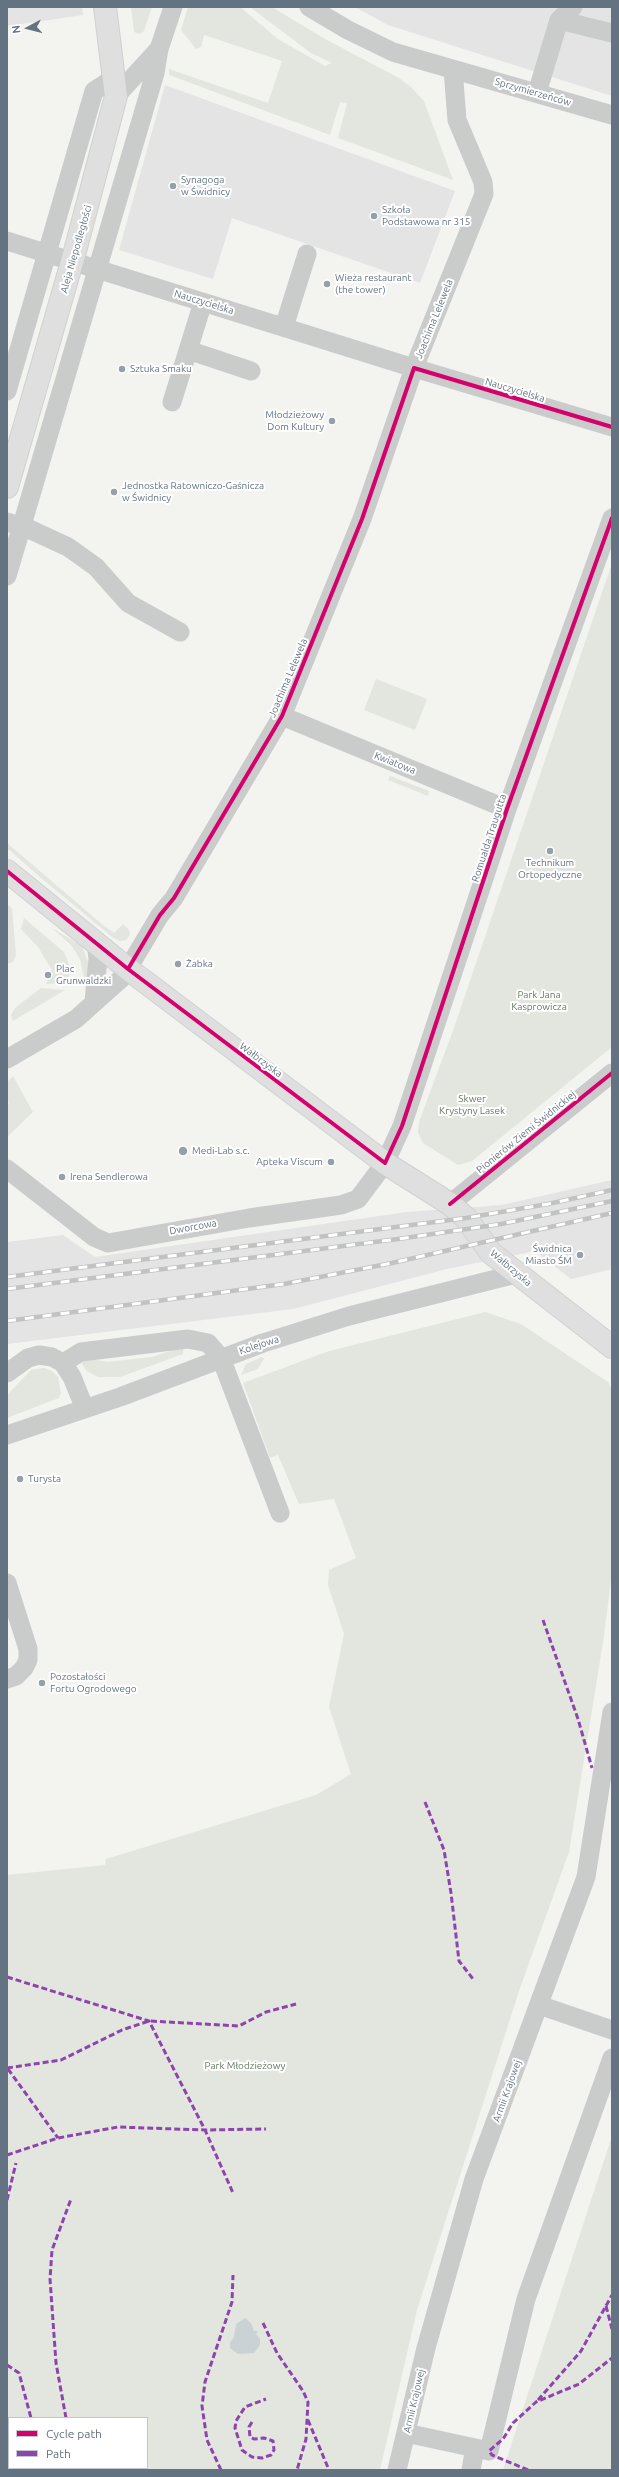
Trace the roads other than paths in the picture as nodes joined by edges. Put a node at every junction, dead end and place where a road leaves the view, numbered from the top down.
1 (105, 7) edge
2 (173, 7) edge
3 (309, 7) edge
4 (573, 7) edge
5 (558, 13) edge
6 (612, 33) edge
7 (159, 50) junction
8 (453, 69) junction
9 (115, 87) junction
10 (537, 93) junction
11 (612, 115) edge
12 (7, 241) edge
13 (48, 253) junction
14 (307, 254) dead end
15 (72, 261) junction
16 (98, 268) junction
17 (203, 302) junction
18 (284, 327) junction
19 (188, 350) junction
20 (414, 368) junction
21 (251, 371) dead end
22 (7, 391) edge
23 (172, 402) dead end
24 (612, 427) edge
25 (7, 486) edge
26 (612, 518) edge
27 (15, 525) edge
28 (7, 576) edge
29 (180, 632) dead end
30 (282, 716) junction
31 (507, 809) junction
32 (7, 871) edge
33 (96, 944) junction
34 (128, 969) junction
35 (94, 1002) junction
36 (7, 1059) edge
37 (612, 1073) edge
38 (385, 1163) junction
39 (7, 1169) edge
40 (450, 1204) junction
41 (516, 1274) junction
42 (612, 1347) edge
43 (221, 1358) junction
44 (64, 1363) junction
45 (7, 1373) edge
46 (85, 1409) junction
47 (7, 1436) edge
48 (280, 1513) dead end
49 (7, 1583) edge
50 (7, 1680) edge
51 (612, 1712) edge
52 (606, 1801) edge
53 (539, 2005) junction
54 (611, 2026) edge
55 (612, 2058) edge
56 (406, 2433) junction
57 (476, 2448) junction
58 (397, 2470) edge
59 (470, 2470) edge

1 - 9 main road, Aleja Niepodległości
2 - 7 street
3 - 8 street, Sprzymierzeńców
4 - 5 street
5 - 6 street
5 - 10 street
7 - 9 street
7 - 16 street
8 - 10 street, Sprzymierzeńców
8 - 20 street, Joachima Lelewela
9 - 13 street
9 - 15 main road, Aleja Niepodległości
10 - 11 street, Sprzymierzeńców
12 - 13 street, Nauczycielska
13 - 15 street, Nauczycielska
13 - 22 street
14 - 18 street
15 - 16 street, Nauczycielska
15 - 25 main road, Aleja Niepodległości
16 - 17 street, Nauczycielska
16 - 27 street
17 - 18 street, Nauczycielska
17 - 19 street
18 - 20 street, Nauczycielska
19 - 21 street
19 - 23 street
20 - 24 street, Nauczycielska
20 - 30 street, Joachima Lelewela
26 - 31 street, Romualda Traugutta
27 - 28 street
27 - 29 street
30 - 31 street, Kwiatowa
30 - 34 street, Joachima Lelewela
31 - 38 street, Romualda Traugutta
32 - 33 main road
33 - 34 main road
33 - 35 street
34 - 35 street
34 - 38 main road, Wałbrzyska
35 - 36 street
37 - 40 street, Pionierów Ziemi Świdnickiej
38 - 39 street, Dworcowa
38 - 40 main road, Wałbrzyska
40 - 41 main road, Wałbrzyska
41 - 42 main road, Wałbrzyska
41 - 43 street, Kolejowa
43 - 44 street
43 - 46 street, Kolejowa
43 - 48 street
44 - 45 street
44 - 46 street
46 - 47 street, Kolejowa
49 - 50 street
51 - 52 street, Armii Krajowej
52 - 53 street, Armii Krajowej
53 - 54 street
53 - 56 street, Armii Krajowej
55 - 57 street
56 - 57 street
56 - 58 street, Armii Krajowej
57 - 59 street

